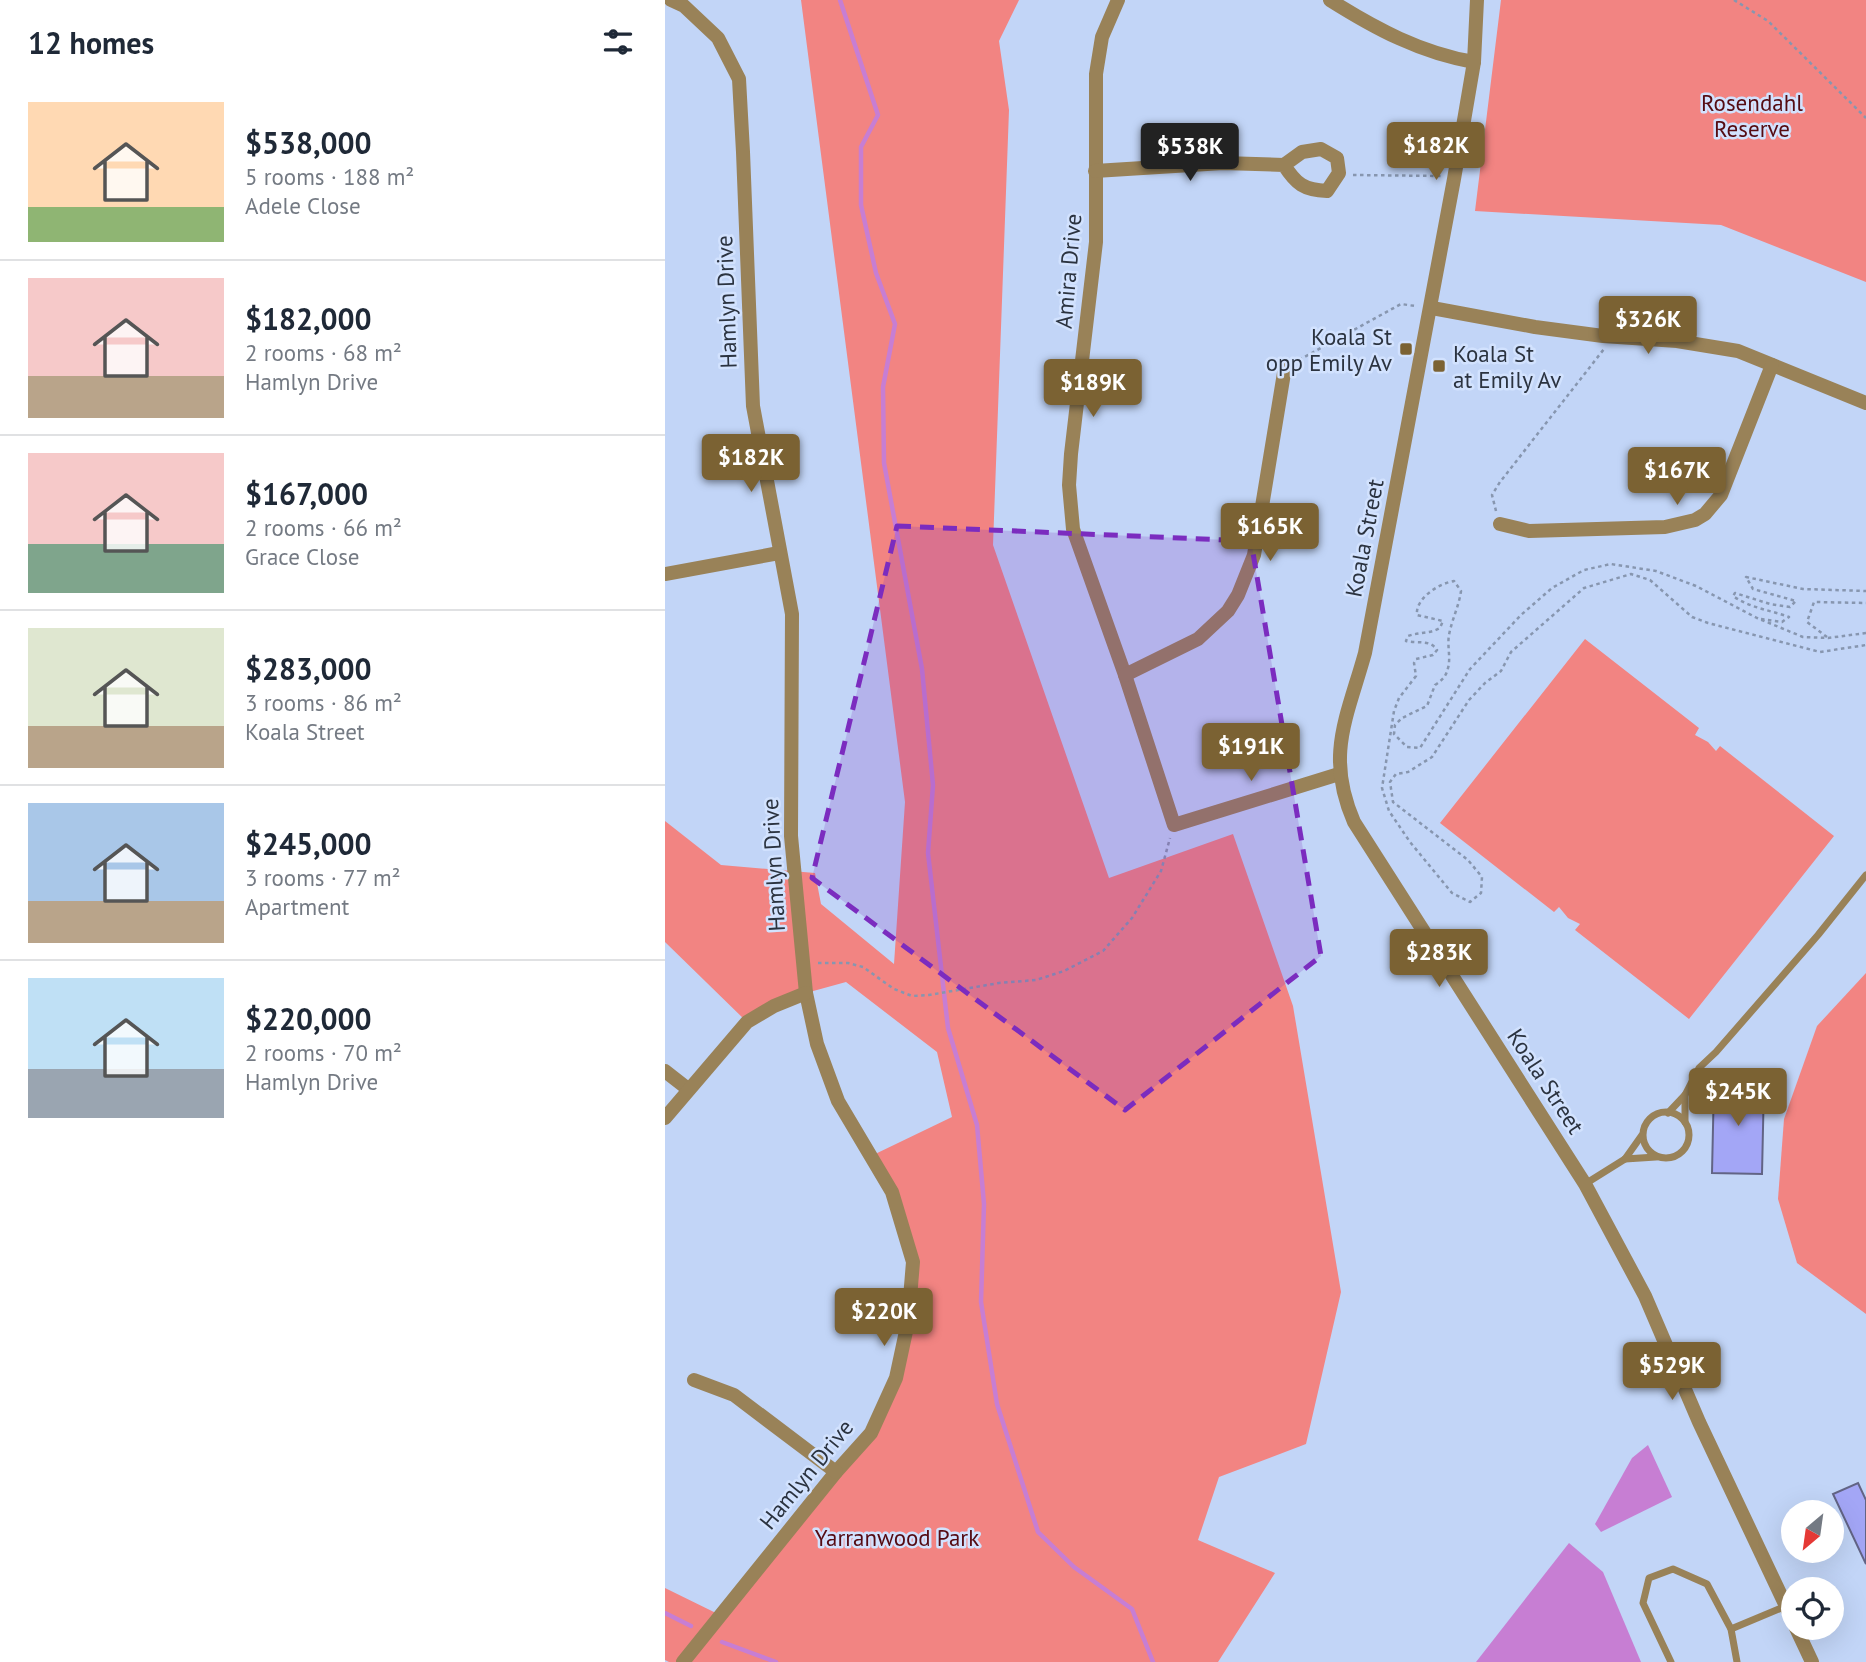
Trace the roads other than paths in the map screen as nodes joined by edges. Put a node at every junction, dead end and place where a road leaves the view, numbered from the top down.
1 (671, 0) edge
2 (1118, 0) edge
3 (1330, 0) edge
4 (1477, 0) edge
5 (1474, 61) junction
6 (1284, 165) junction
7 (1095, 172) junction
8 (1432, 308) junction
9 (1772, 365) junction
10 (1285, 367) road end
11 (1866, 403) edge
12 (1500, 524) road end
13 (779, 553) junction
14 (665, 574) edge
15 (1125, 675) junction
16 (1339, 774) junction
17 (1866, 875) edge
18 (806, 993) junction
19 (665, 1071) edge
20 (688, 1089) junction
21 (1685, 1095) junction
22 (1668, 1113) junction
23 (665, 1118) edge
24 (1685, 1124) junction
25 (1643, 1135) junction
26 (1658, 1157) junction
27 (1625, 1159) junction
28 (1585, 1184) junction
29 (694, 1380) dead end
30 (836, 1472) junction
31 (1781, 1595) edge
32 (1781, 1608) edge
33 (1731, 1629) junction
34 (1802, 1640) edge
35 (683, 1662) edge
36 (1671, 1662) edge
37 (1737, 1662) edge
38 (1812, 1662) edge

1 - 13 street, Hamlyn Drive
2 - 7 street, Amira Drive
3 - 5 street
4 - 5 street, Koala Street
5 - 8 street, Koala Street
6 - 6 street
6 - 7 street
7 - 15 street, Amira Drive
8 - 9 street
8 - 16 street, Koala Street
9 - 11 street
9 - 12 street
10 - 15 street
13 - 14 street
13 - 18 street, Hamlyn Drive
15 - 16 street, Amira Drive
16 - 28 street, Koala Street
17 - 21 lane
18 - 20 street
18 - 30 street, Hamlyn Drive
19 - 20 street
20 - 23 street
21 - 22 lane
21 - 24 lane
22 - 24 lane
22 - 25 lane
24 - 26 lane
25 - 26 lane
25 - 27 lane
26 - 27 lane
27 - 28 lane
28 - 31 street, Koala Street
29 - 30 street
30 - 35 street, Hamlyn Drive
32 - 33 lane
33 - 36 lane
33 - 37 lane
34 - 38 street, Koala Street

